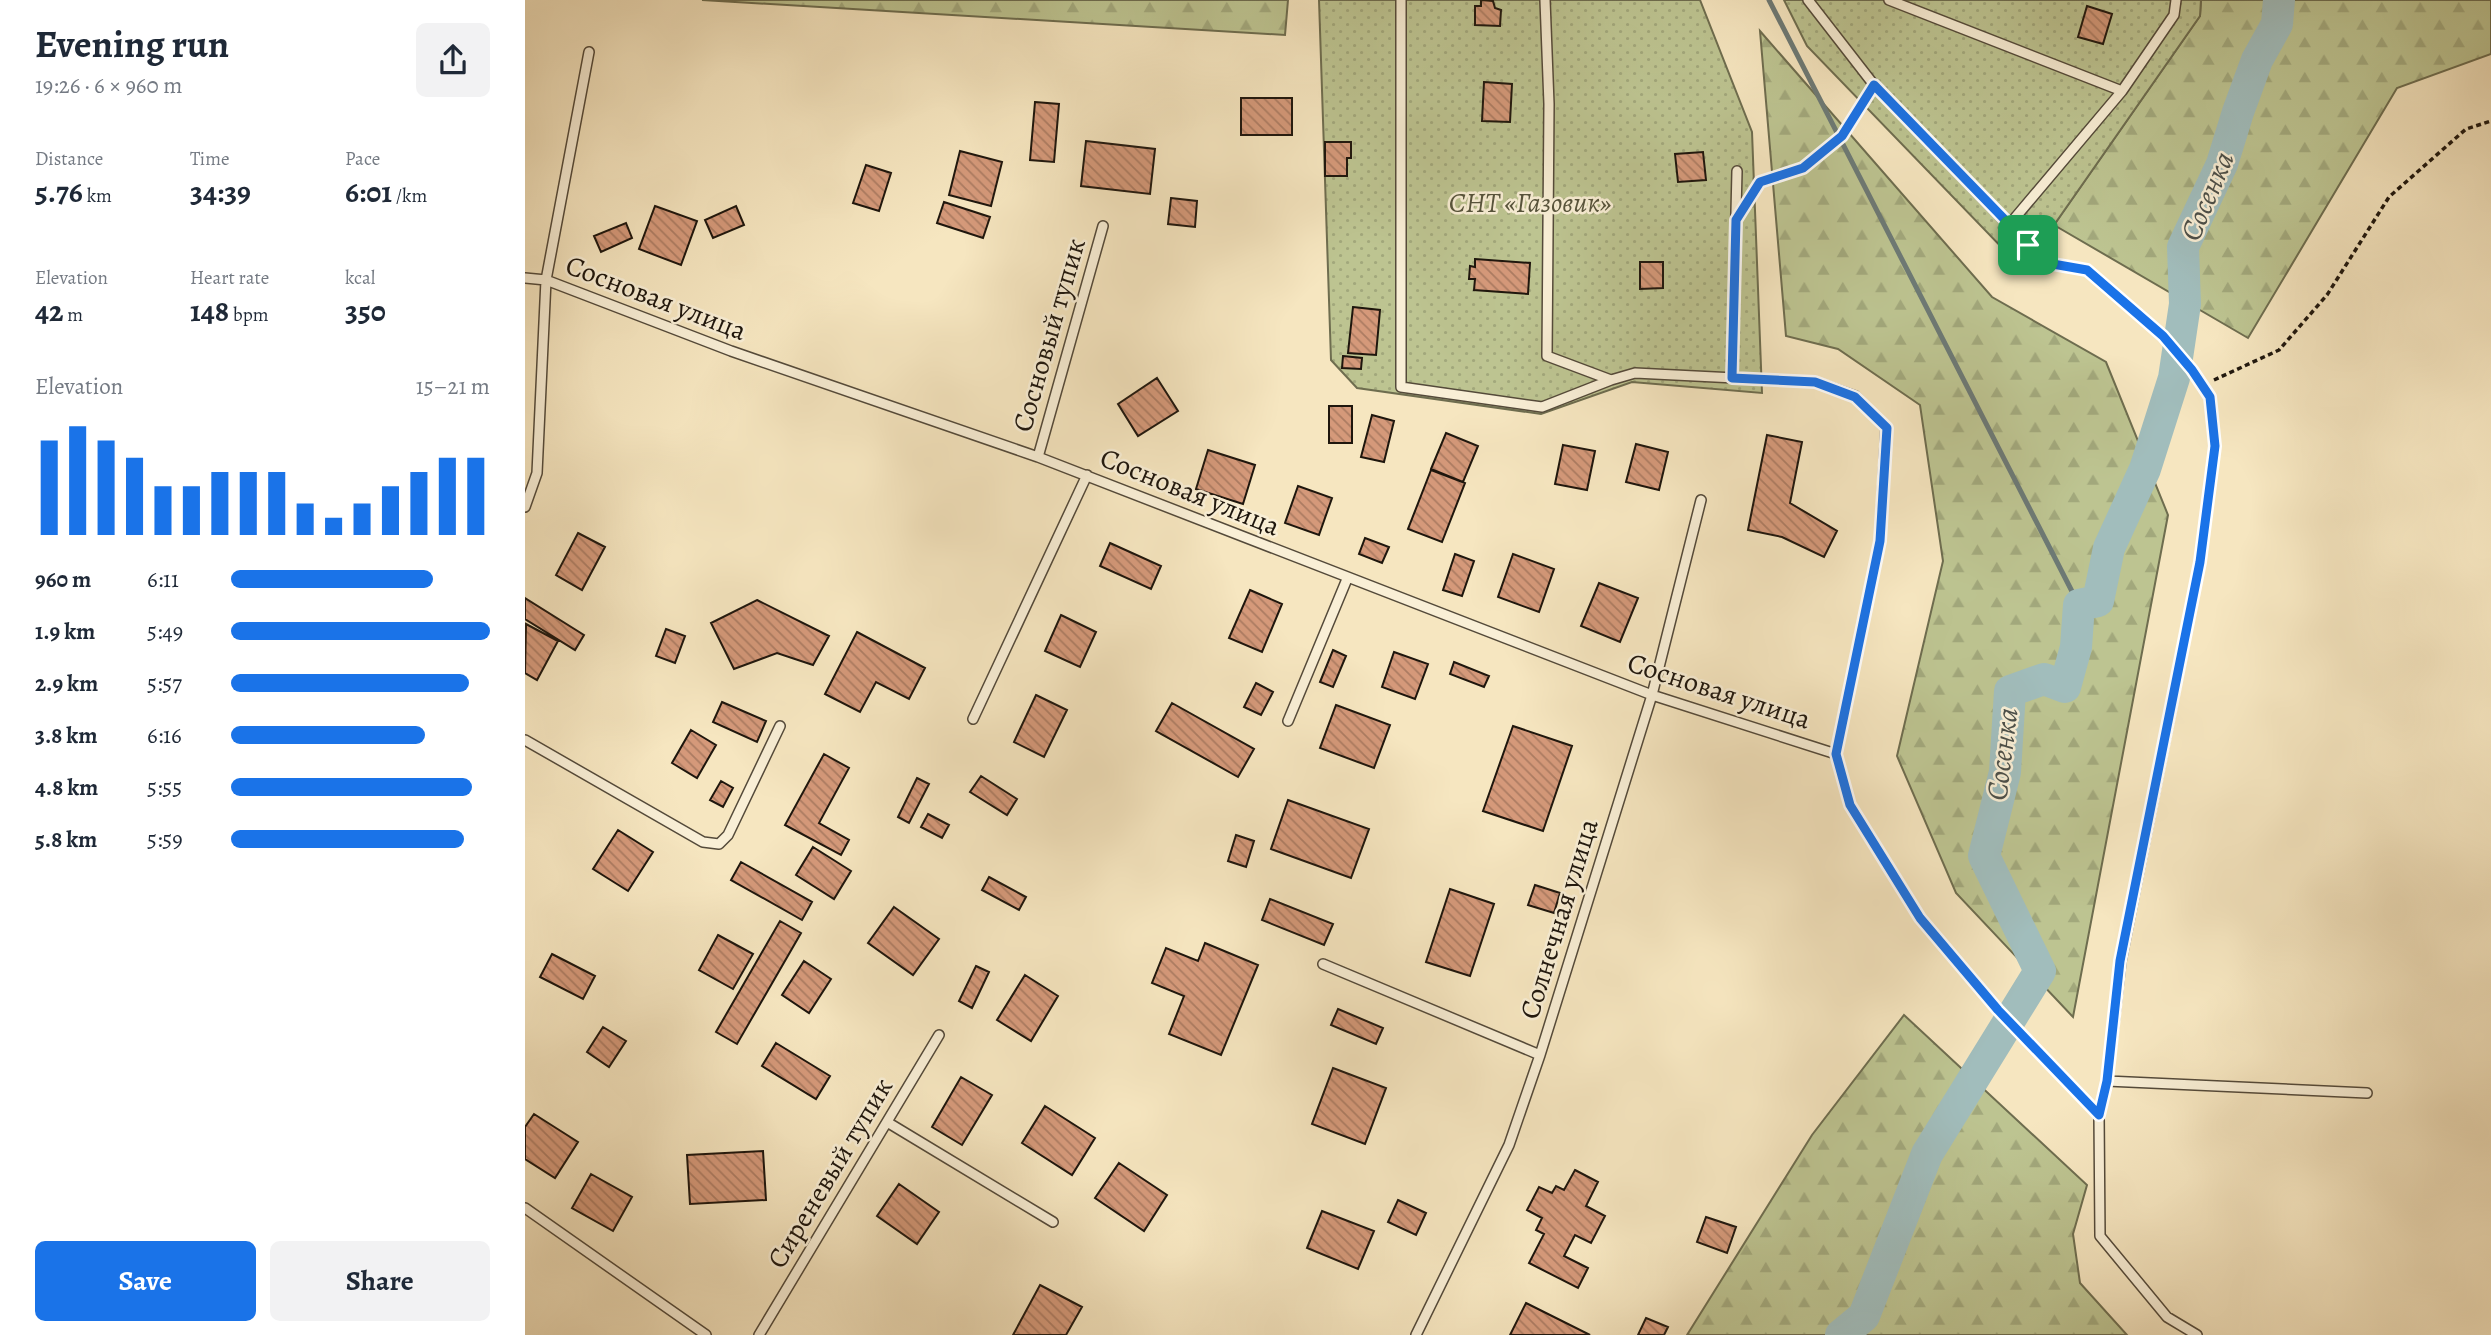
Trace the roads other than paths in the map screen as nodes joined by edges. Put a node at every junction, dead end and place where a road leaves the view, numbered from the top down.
1 (1401, 0) edge
2 (1545, 0) edge
3 (1808, 0) edge
4 (1889, 0) edge
5 (2176, 0) edge
6 (589, 52) dead end
7 (2123, 91) junction
8 (1737, 171) dead end
9 (2009, 225) junction
10 (1103, 226) dead end
11 (525, 278) edge
12 (546, 280) junction
13 (1732, 378) junction
14 (1611, 380) junction
15 (1038, 457) junction
16 (1087, 475) junction
17 (1701, 500) dead end
18 (525, 507) edge
19 (1347, 579) junction
20 (1652, 695) junction
21 (973, 719) dead end
22 (1288, 721) dead end
23 (780, 726) dead end
24 (525, 740) edge
25 (1836, 754) junction
26 (1323, 964) dead end
27 (939, 1035) dead end
28 (1540, 1055) junction
29 (2107, 1081) junction
30 (2367, 1093) dead end
31 (2099, 1115) junction
32 (887, 1122) junction
33 (525, 1208) edge
34 (1053, 1222) dead end
35 (706, 1335) edge
36 (759, 1335) edge
37 (1416, 1335) edge
38 (2197, 1335) edge

1 - 14 lane
2 - 14 lane
3 - 9 lane
4 - 7 lane
5 - 7 lane
6 - 12 lane
7 - 9 lane
8 - 13 lane
9 - 29 lane
10 - 15 lane, Сосновый тупик
11 - 12 lane, Сосновая улица
12 - 15 lane, Сосновая улица
12 - 18 lane
13 - 14 lane
13 - 25 lane
15 - 16 lane, Сосновая улица
16 - 19 lane, Сосновая улица
16 - 21 lane
17 - 20 lane, Солнечная улица
19 - 20 lane, Сосновая улица
19 - 22 lane
20 - 25 lane, Сосновая улица
20 - 28 lane, Солнечная улица
23 - 24 lane
25 - 31 lane
26 - 28 lane
27 - 32 lane, Сиреневый тупик
28 - 37 lane, Солнечная улица
29 - 30 lane
29 - 31 lane
31 - 38 lane
32 - 34 lane
32 - 36 lane, Сиреневый тупик
33 - 35 lane

